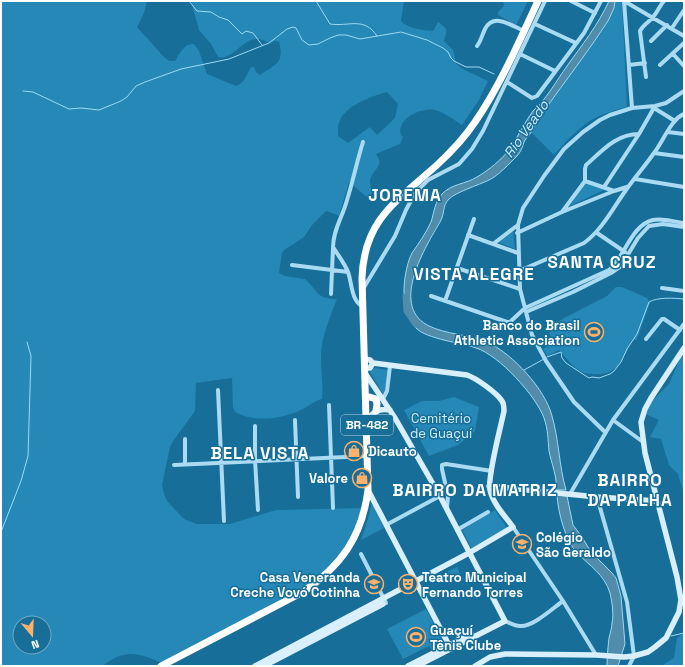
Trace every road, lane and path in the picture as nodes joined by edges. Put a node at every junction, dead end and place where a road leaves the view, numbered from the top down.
1 (538, 1) edge
2 (546, 1) edge
3 (571, 1) edge
4 (601, 1) edge
5 (624, 1) edge
6 (664, 1) edge
7 (684, 10) edge
8 (595, 13) junction
9 (654, 17) junction
10 (535, 24) junction
11 (667, 25) junction
12 (672, 28) junction
13 (524, 31) junction
14 (684, 36) edge
15 (651, 41) dead end
16 (576, 43) junction
17 (684, 44) edge
18 (477, 46) dead end
19 (520, 54) junction
20 (673, 54) junction
21 (645, 63) junction
22 (629, 65) junction
23 (660, 65) dead end
24 (684, 66) edge
25 (555, 71) junction
26 (646, 77) dead end
27 (507, 82) junction
28 (684, 91) edge
29 (654, 107) junction
30 (632, 108) junction
31 (682, 115) edge
32 (675, 121) junction
33 (668, 132) junction
34 (639, 134) junction
35 (684, 134) edge
36 (363, 142) dead end
37 (654, 153) junction
38 (684, 157) edge
39 (635, 179) junction
40 (585, 181) junction
41 (604, 187) junction
42 (627, 187) junction
43 (684, 187) edge
44 (614, 191) junction
45 (562, 212) junction
46 (474, 219) dead end
47 (684, 223) edge
48 (518, 225) junction
49 (684, 227) edge
50 (517, 233) junction
51 (597, 233) junction
52 (468, 235) junction
53 (492, 244) junction
54 (334, 247) junction
55 (624, 251) junction
56 (518, 253) junction
57 (628, 254) junction
58 (292, 265) dead end
59 (457, 268) junction
60 (332, 269) junction
61 (520, 271) junction
62 (348, 272) junction
63 (662, 288) dead end
64 (520, 289) junction
65 (363, 290) junction
66 (684, 291) edge
67 (331, 294) dead end
68 (431, 296) dead end
69 (446, 301) junction
70 (363, 306) junction
71 (525, 310) junction
72 (684, 325) edge
73 (680, 330) junction
74 (646, 339) dead end
75 (684, 348) edge
76 (365, 359) junction
77 (373, 363) junction
78 (390, 366) junction
79 (365, 371) junction
80 (218, 390) dead end
81 (366, 396) junction
82 (383, 399) junction
83 (329, 405) dead end
84 (390, 410) junction
85 (376, 411) junction
86 (295, 420) dead end
87 (613, 420) junction
88 (367, 422) junction
89 (255, 426) dead end
90 (605, 432) junction
91 (185, 440) dead end
92 (643, 442) junction
93 (368, 456) junction
94 (331, 457) junction
95 (296, 458) junction
96 (256, 460) junction
97 (221, 462) junction
98 (185, 464) junction
99 (174, 465) dead end
100 (492, 471) junction
101 (489, 486) junction
102 (507, 488) junction
103 (368, 490) junction
104 (568, 493) junction
105 (492, 495) junction
106 (440, 496) junction
107 (597, 497) junction
108 (298, 498) dead end
109 (657, 501) junction
110 (333, 508) dead end
111 (447, 509) junction
112 (258, 510) dead end
113 (488, 512) dead end
114 (224, 521) dead end
115 (386, 525) junction
116 (513, 527) junction
117 (457, 530) junction
118 (361, 554) dead end
119 (470, 555) junction
120 (416, 584) junction
121 (385, 601) junction
122 (563, 601) junction
123 (504, 619) junction
124 (450, 647) junction
125 (599, 655) junction
126 (634, 656) junction
127 (268, 664) edge
128 (161, 666) edge
129 (255, 666) edge
130 (408, 666) edge
131 (417, 666) edge
132 (475, 666) edge
133 (629, 666) edge

1 - 13 highway, BR-482
2 - 10 street
3 - 8 street
4 - 8 street
5 - 9 street
5 - 22 street
6 - 9 street
7 - 12 street
8 - 16 street
9 - 11 street
9 - 21 street
10 - 16 street
10 - 19 street
11 - 12 street
11 - 15 street
12 - 14 street
13 - 18 street
13 - 65 highway, BR-482
16 - 25 street
17 - 20 street
19 - 25 street
19 - 27 street
20 - 23 street
20 - 24 street
21 - 22 street
21 - 26 street
22 - 30 street
25 - 27 street
27 - 65 street
28 - 29 street
29 - 30 street
29 - 32 street
29 - 34 street
30 - 48 street
31 - 32 street
32 - 33 street
33 - 35 street
33 - 37 street
34 - 40 street
34 - 41 street
36 - 54 street
37 - 38 street
37 - 39 street
39 - 42 street
39 - 43 street
40 - 41 street
40 - 45 street
41 - 44 street
42 - 44 street
42 - 51 street
44 - 45 street
45 - 50 street
46 - 52 street
47 - 55 street
48 - 50 street
48 - 53 street
49 - 57 street
50 - 56 street
51 - 55 street
51 - 61 street
52 - 53 street
52 - 59 street
53 - 56 street
54 - 60 street
54 - 62 street
55 - 57 street
55 - 71 street
56 - 61 street
57 - 71 street
58 - 60 street
59 - 64 street
59 - 69 street
60 - 62 street
60 - 67 street
61 - 64 street
62 - 70 street
63 - 66 street
64 - 71 street
65 - 70 highway, BR-482
68 - 69 street
69 - 71 street
70 - 76 highway, BR-482
71 - 90 street
72 - 73 street
73 - 74 street
73 - 87 street
75 - 92 street
76 - 77 street
76 - 79 highway, BR-482
77 - 78 street
77 - 79 street
78 - 82 street
78 - 100 street
79 - 81 highway, BR-482
79 - 82 street
80 - 97 street
81 - 85 highway
81 - 88 highway, BR-482
82 - 84 street
83 - 94 street
84 - 85 street
84 - 106 street
85 - 88 street
86 - 95 street
87 - 90 street
87 - 92 street
88 - 93 highway, BR-482
89 - 96 street
90 - 104 street
91 - 98 street
92 - 109 street
93 - 94 street
93 - 103 highway, BR-482
94 - 95 street
94 - 110 street
95 - 96 street
95 - 108 street
96 - 97 street
96 - 112 street
97 - 98 street
97 - 114 street
98 - 99 street
100 - 101 street
100 - 111 street
101 - 102 street
101 - 105 street
102 - 104 street
102 - 105 street
103 - 115 street
103 - 128 highway, BR-482
104 - 107 street
105 - 116 street
106 - 111 street
106 - 115 street
107 - 109 street
107 - 126 street
109 - 126 street
111 - 117 street
113 - 117 street
115 - 120 street
116 - 119 street
116 - 122 street
117 - 119 street
118 - 121 street
119 - 120 street
119 - 123 street
120 - 121 street
120 - 124 street
121 - 127 street
122 - 123 street
122 - 125 street
123 - 124 street
124 - 130 street
124 - 131 street
125 - 126 street
125 - 132 street
126 - 133 street
127 - 129 street

